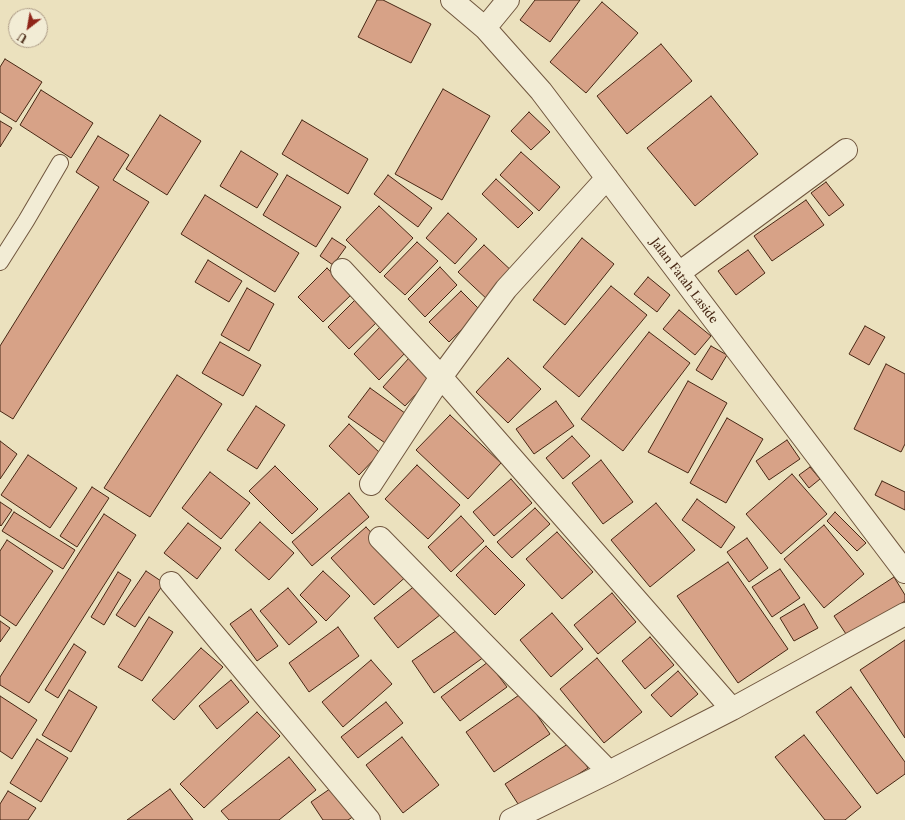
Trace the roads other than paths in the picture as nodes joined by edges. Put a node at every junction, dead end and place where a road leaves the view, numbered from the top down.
1 (452, 0) edge
2 (508, 0) edge
3 (485, 28) junction
4 (846, 150) dead end
5 (60, 163) dead end
6 (607, 178) junction
7 (0, 262) edge
8 (342, 270) dead end
9 (679, 274) junction
10 (441, 377) junction
11 (371, 484) dead end
12 (380, 538) dead end
13 (905, 572) edge
14 (171, 583) dead end
15 (905, 614) edge
16 (732, 709) junction
17 (609, 772) junction
18 (369, 820) edge
19 (511, 820) edge

1 - 3 street, Jalan Fatah Laside
2 - 3 street
3 - 6 street, Jalan Fatah Laside
4 - 9 street
5 - 7 lane
6 - 9 street, Jalan Fatah Laside
6 - 10 street
8 - 10 street
9 - 13 street, Jalan Fatah Laside
10 - 11 street
10 - 16 street
12 - 17 street
14 - 18 street
15 - 16 street
16 - 17 street
17 - 19 street

